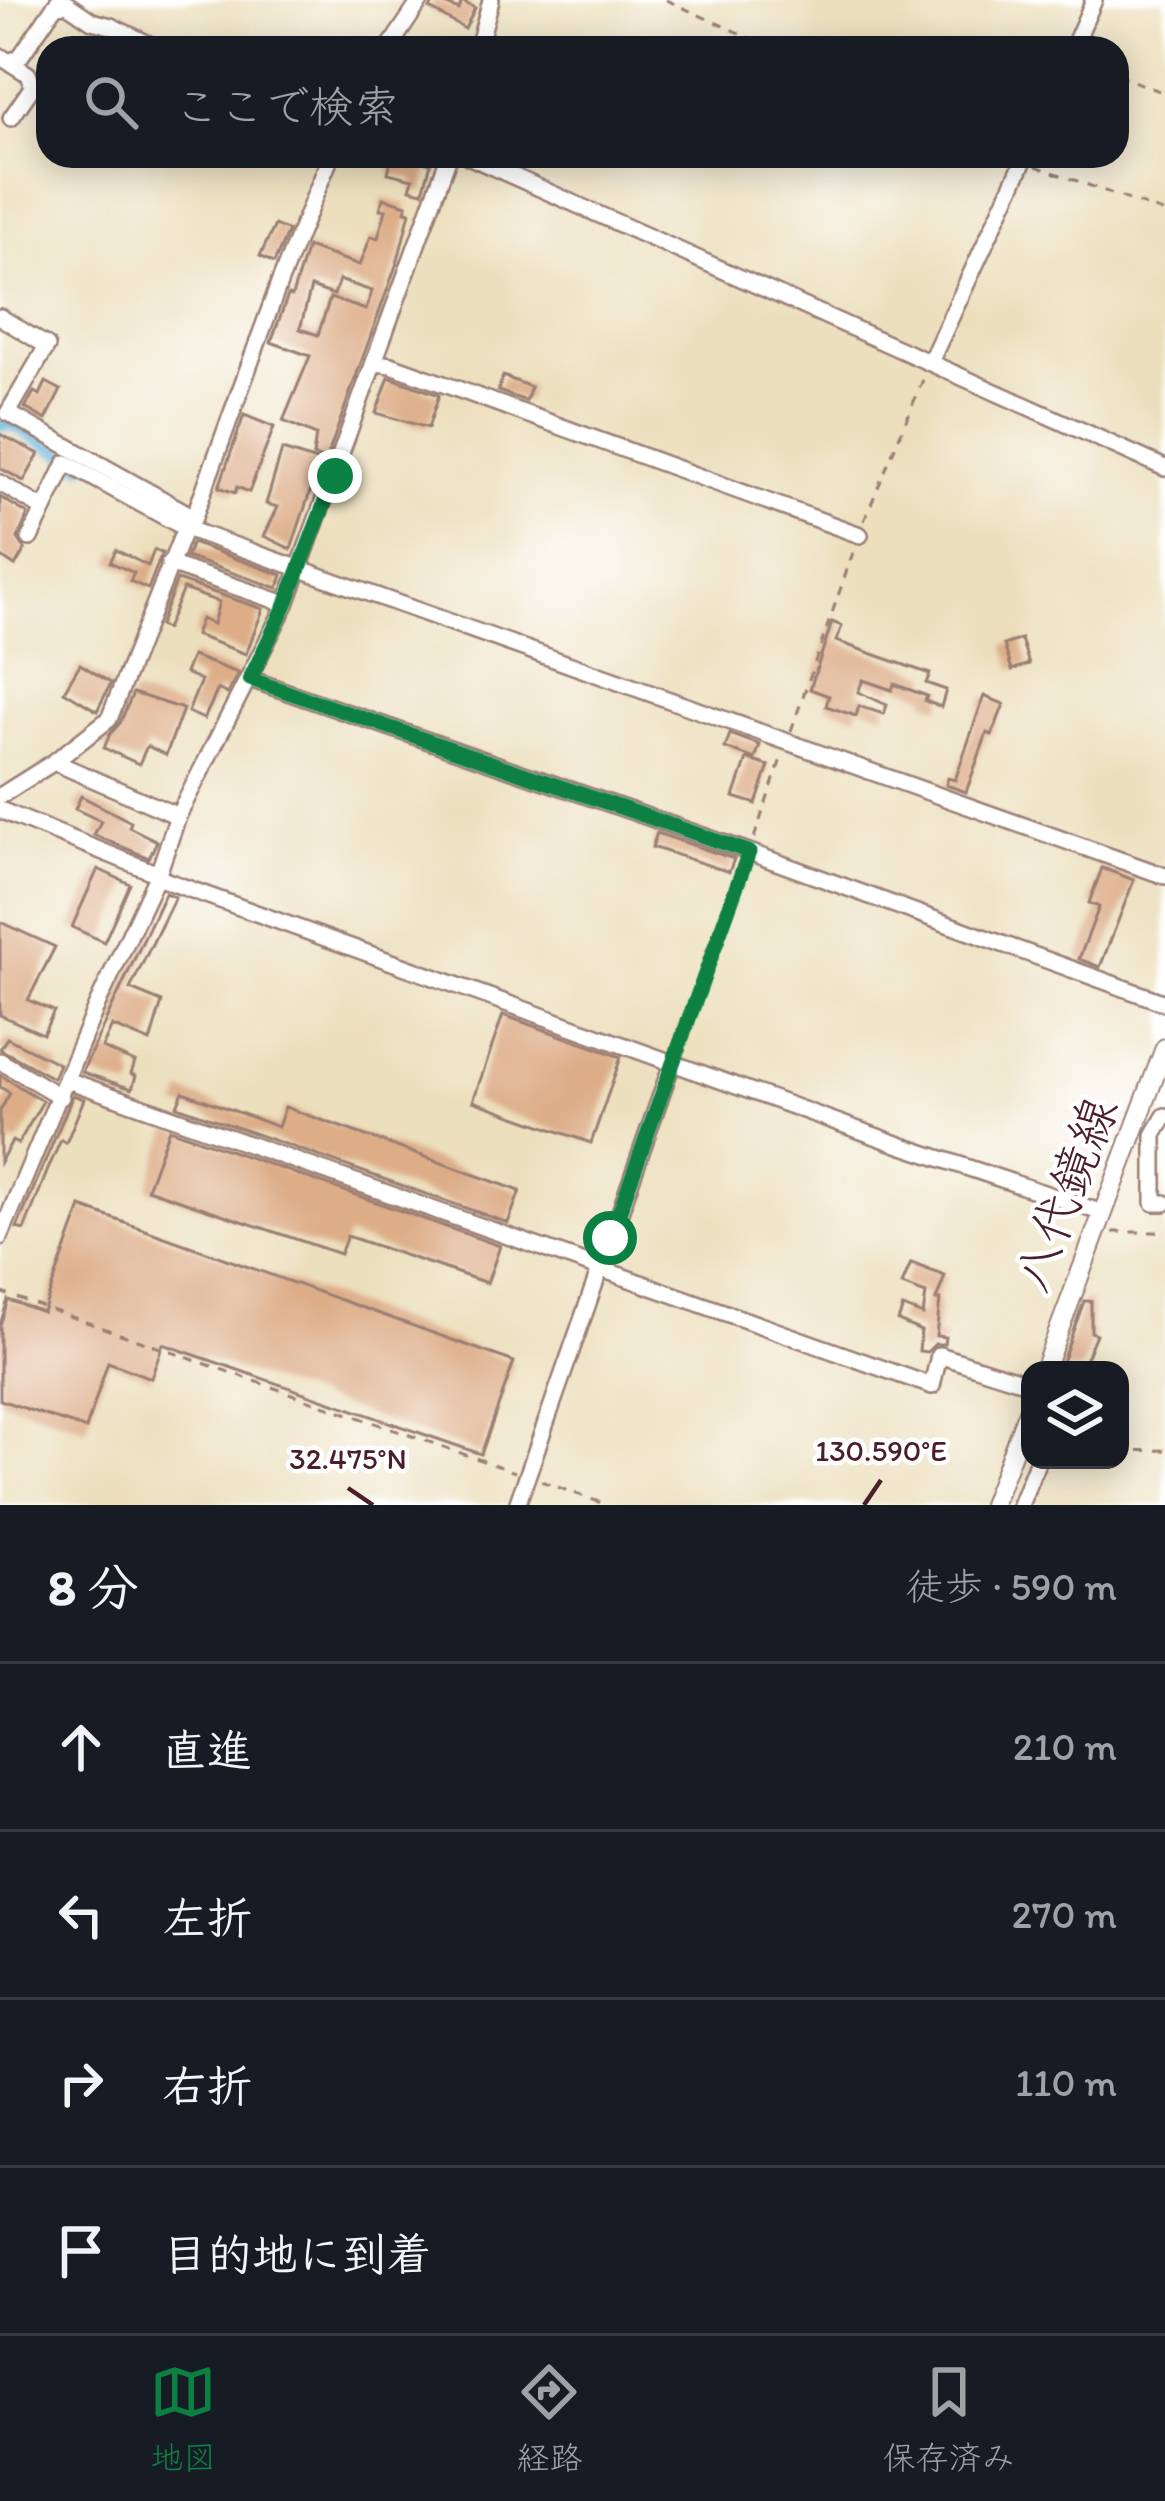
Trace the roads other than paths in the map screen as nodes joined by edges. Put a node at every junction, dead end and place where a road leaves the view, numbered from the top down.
1 (422, 0) edge
2 (491, 0) edge
3 (1094, 0) edge
4 (57, 3) edge
5 (132, 36) edge
6 (397, 36) edge
7 (481, 36) edge
8 (1078, 36) edge
9 (4, 59) edge
10 (11, 118) dead end
11 (326, 168) edge
12 (445, 168) edge
13 (495, 168) edge
14 (1020, 168) edge
15 (0, 317) edge
16 (930, 362) junction
17 (376, 363) junction
18 (1165, 468) edge
19 (0, 483) edge
20 (44, 509) junction
21 (189, 522) junction
22 (860, 535) road end
23 (30, 538) dead end
24 (169, 564) junction
25 (299, 571) junction
26 (286, 604) junction
27 (250, 679) junction
28 (54, 762) junction
29 (0, 796) edge
30 (0, 810) edge
31 (178, 816) junction
32 (157, 876) junction
33 (1165, 876) edge
34 (1165, 1003) edge
35 (1165, 1048) edge
36 (0, 1061) edge
37 (673, 1061) junction
38 (1160, 1075) edge
39 (64, 1089) junction
40 (1165, 1116) edge
41 (1165, 1203) edge
42 (1103, 1213) junction
43 (0, 1237) edge
44 (599, 1270) junction
45 (1046, 1361) edge
46 (1021, 1381) edge
47 (1021, 1429) edge
48 (1034, 1469) edge
49 (517, 1505) edge
50 (992, 1505) edge
51 (1020, 1505) edge

1 - 6 street
2 - 7 street
3 - 8 street
4 - 5 street
4 - 9 street
9 - 10 street
11 - 21 street
12 - 17 street
13 - 16 street
14 - 16 street
15 - 21 street
16 - 18 street
17 - 22 street
17 - 25 street
19 - 20 street
20 - 21 street
20 - 23 street
21 - 24 street
21 - 25 street
24 - 26 street
24 - 28 street
25 - 26 street
25 - 33 street
26 - 27 street
27 - 31 street
27 - 34 street
28 - 29 street
28 - 31 street
30 - 32 street
31 - 32 street
32 - 37 street
32 - 39 street
35 - 38 main road, 八代鏡線
36 - 39 street
37 - 42 street
37 - 44 street
38 - 42 main road, 八代鏡線
39 - 43 street
39 - 44 street
40 - 41 street
42 - 45 main road, 八代鏡線
44 - 46 street
44 - 49 street
47 - 50 main road
48 - 51 street

